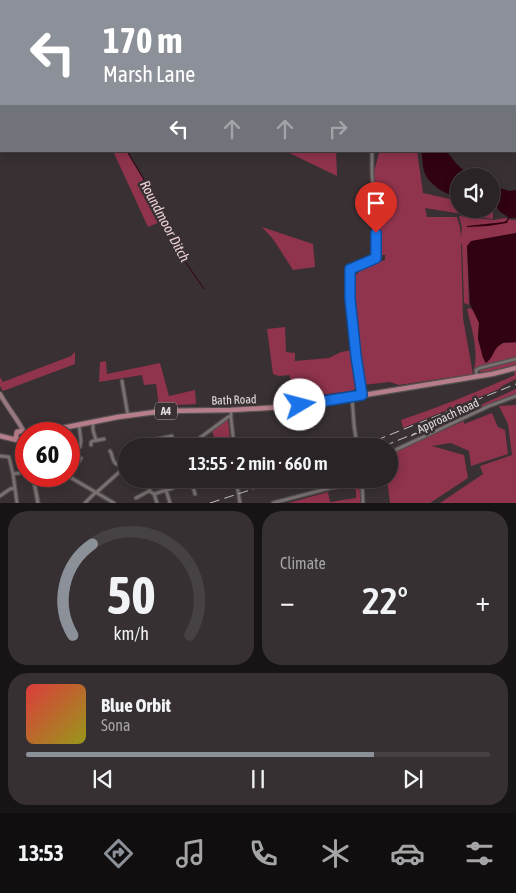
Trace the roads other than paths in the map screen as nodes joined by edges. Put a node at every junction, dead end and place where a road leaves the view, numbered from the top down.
1 (372, 152) edge
2 (516, 359) edge
3 (516, 368) edge
4 (477, 376) junction
5 (122, 381) dead end
6 (0, 394) edge
7 (362, 395) junction
8 (516, 396) edge
9 (352, 397) junction
10 (231, 410) junction
11 (128, 416) junction
12 (231, 416) junction
13 (16, 418) junction
14 (17, 422) edge
15 (18, 422) edge
16 (93, 422) junction
17 (80, 425) edge
18 (15, 432) edge
19 (80, 432) edge
20 (0, 436) edge
21 (172, 436) dead end
22 (162, 438) edge
23 (200, 438) edge
24 (233, 438) edge
25 (356, 438) edge
26 (15, 439) edge
27 (104, 439) dead end
28 (96, 440) junction
29 (91, 445) dead end
30 (80, 447) dead end
31 (398, 449) edge
32 (110, 451) dead end
33 (0, 456) edge
34 (118, 464) edge
35 (118, 473) edge
36 (13, 474) joint
37 (80, 483) edge
38 (35, 487) edge
39 (15, 488) junction
40 (173, 488) dead end
41 (194, 488) edge
42 (238, 488) edge
43 (333, 488) edge
44 (362, 488) edge
45 (149, 490) joint
46 (166, 490) junction
47 (96, 492) junction
48 (154, 494) junction
49 (196, 494) dead end
50 (0, 496) edge
51 (136, 498) dead end
52 (17, 503) edge
53 (38, 503) edge
54 (85, 503) edge
55 (114, 503) edge
56 (156, 503) edge
57 (170, 503) edge
58 (240, 503) edge
59 (274, 503) edge
60 (364, 503) edge

1 - 7 street
2 - 4 street
3 - 4 main road, Bath Road / A4
4 - 7 main road, Bath Road / A4
5 - 11 street
6 - 13 main road
7 - 9 main road, Bath Road / A4
8 - 31 street, Approach Road
9 - 10 main road, Bath Road / A4
9 - 25 street
10 - 11 main road, Bath Road / A4
10 - 12 street
11 - 16 main road, Bath Road / A4
12 - 23 street
12 - 24 street
13 - 14 main road
13 - 15 main road
16 - 17 main road, Bath Road / A4
16 - 28 street
18 - 20 main road
19 - 30 street
20 - 26 main road
21 - 22 street
27 - 28 street
28 - 29 street
32 - 34 street
33 - 36 street
35 - 47 street
36 - 39 street
37 - 47 street
38 - 53 street
39 - 50 street
39 - 52 street
40 - 46 street
41 - 49 street
42 - 58 street
43 - 59 street
44 - 60 street
45 - 48 street
45 - 51 street
46 - 48 street
46 - 57 street
47 - 54 street
47 - 55 street
48 - 56 street

